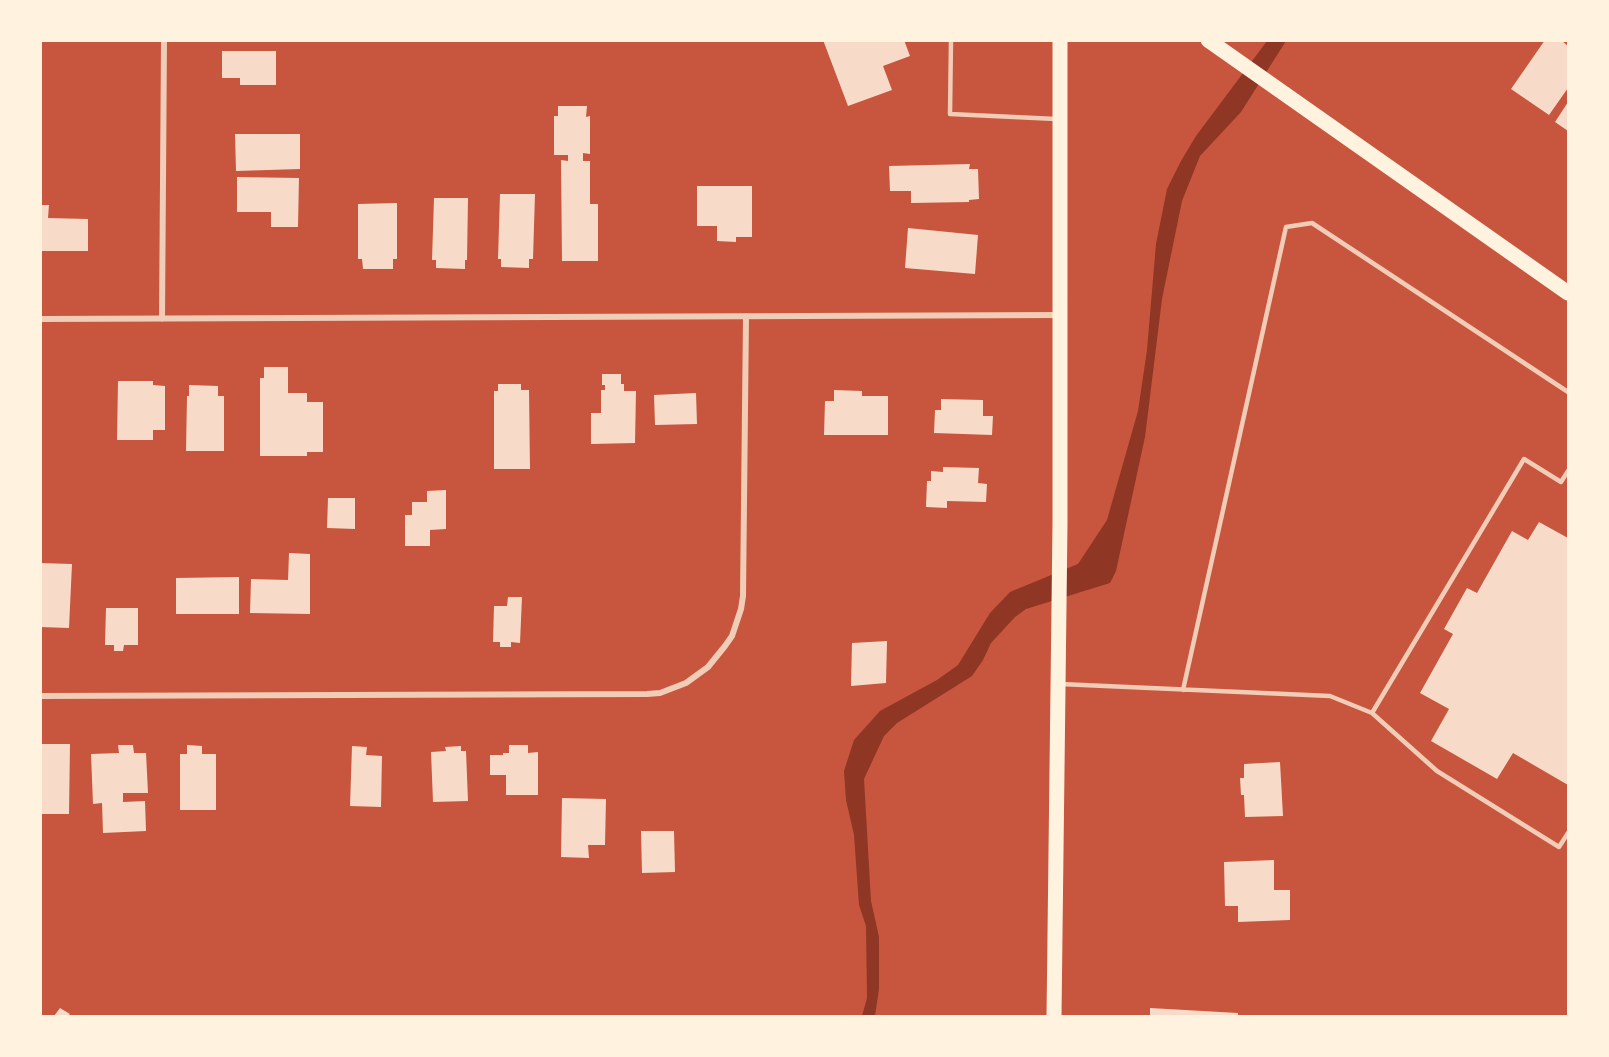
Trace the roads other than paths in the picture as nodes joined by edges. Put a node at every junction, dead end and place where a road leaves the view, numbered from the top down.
1 (164, 40) edge
2 (951, 40) edge
3 (1060, 40) edge
4 (1208, 40) edge
5 (1060, 119) junction
6 (1569, 293) edge
7 (1060, 315) junction
8 (746, 316) junction
9 (40, 319) edge
10 (162, 319) junction
11 (1569, 392) edge
12 (1569, 471) edge
13 (1058, 684) junction
14 (1183, 690) junction
15 (40, 696) edge
16 (1372, 713) junction
17 (1569, 833) edge
18 (1054, 1017) edge

1 - 10 street
2 - 5 lane
3 - 5 main road
4 - 6 main road
5 - 7 main road
7 - 8 street
7 - 13 main road
8 - 10 street
8 - 15 street
9 - 10 street
11 - 14 lane
12 - 16 lane
13 - 14 lane
13 - 18 main road
14 - 16 lane
16 - 17 lane

